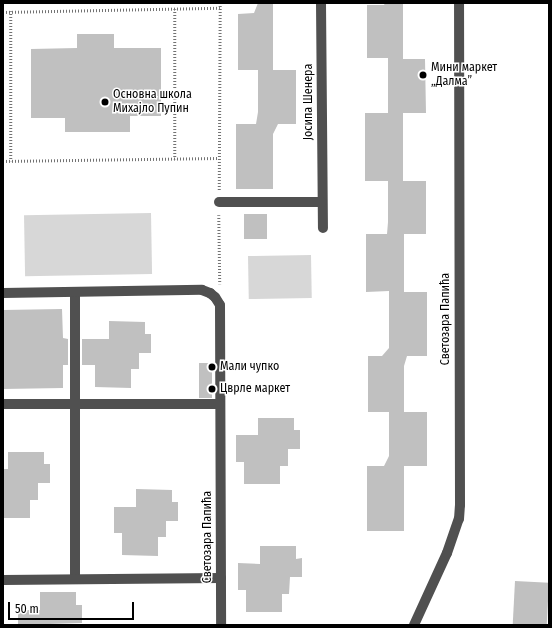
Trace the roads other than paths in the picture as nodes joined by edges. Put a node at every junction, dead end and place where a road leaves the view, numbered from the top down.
1 (321, 3) edge
2 (459, 3) edge
3 (219, 202) road end
4 (322, 202) junction
5 (323, 228) dead end
6 (75, 292) junction
7 (3, 293) edge
8 (3, 404) edge
9 (76, 404) junction
10 (220, 404) junction
11 (221, 578) junction
12 (75, 579) junction
13 (3, 580) edge
14 (221, 625) edge
15 (414, 625) edge

1 - 4 street, Јосипа Шенера
2 - 15 street, Светозара Папића
3 - 4 street
4 - 5 street, Јосипа Шенера
6 - 7 street
6 - 9 street
6 - 10 street, Светозара Папића
8 - 9 street
9 - 10 street
9 - 12 street
10 - 11 street, Светозара Папића
11 - 12 street
11 - 14 street, Светозара Папића
12 - 13 street

